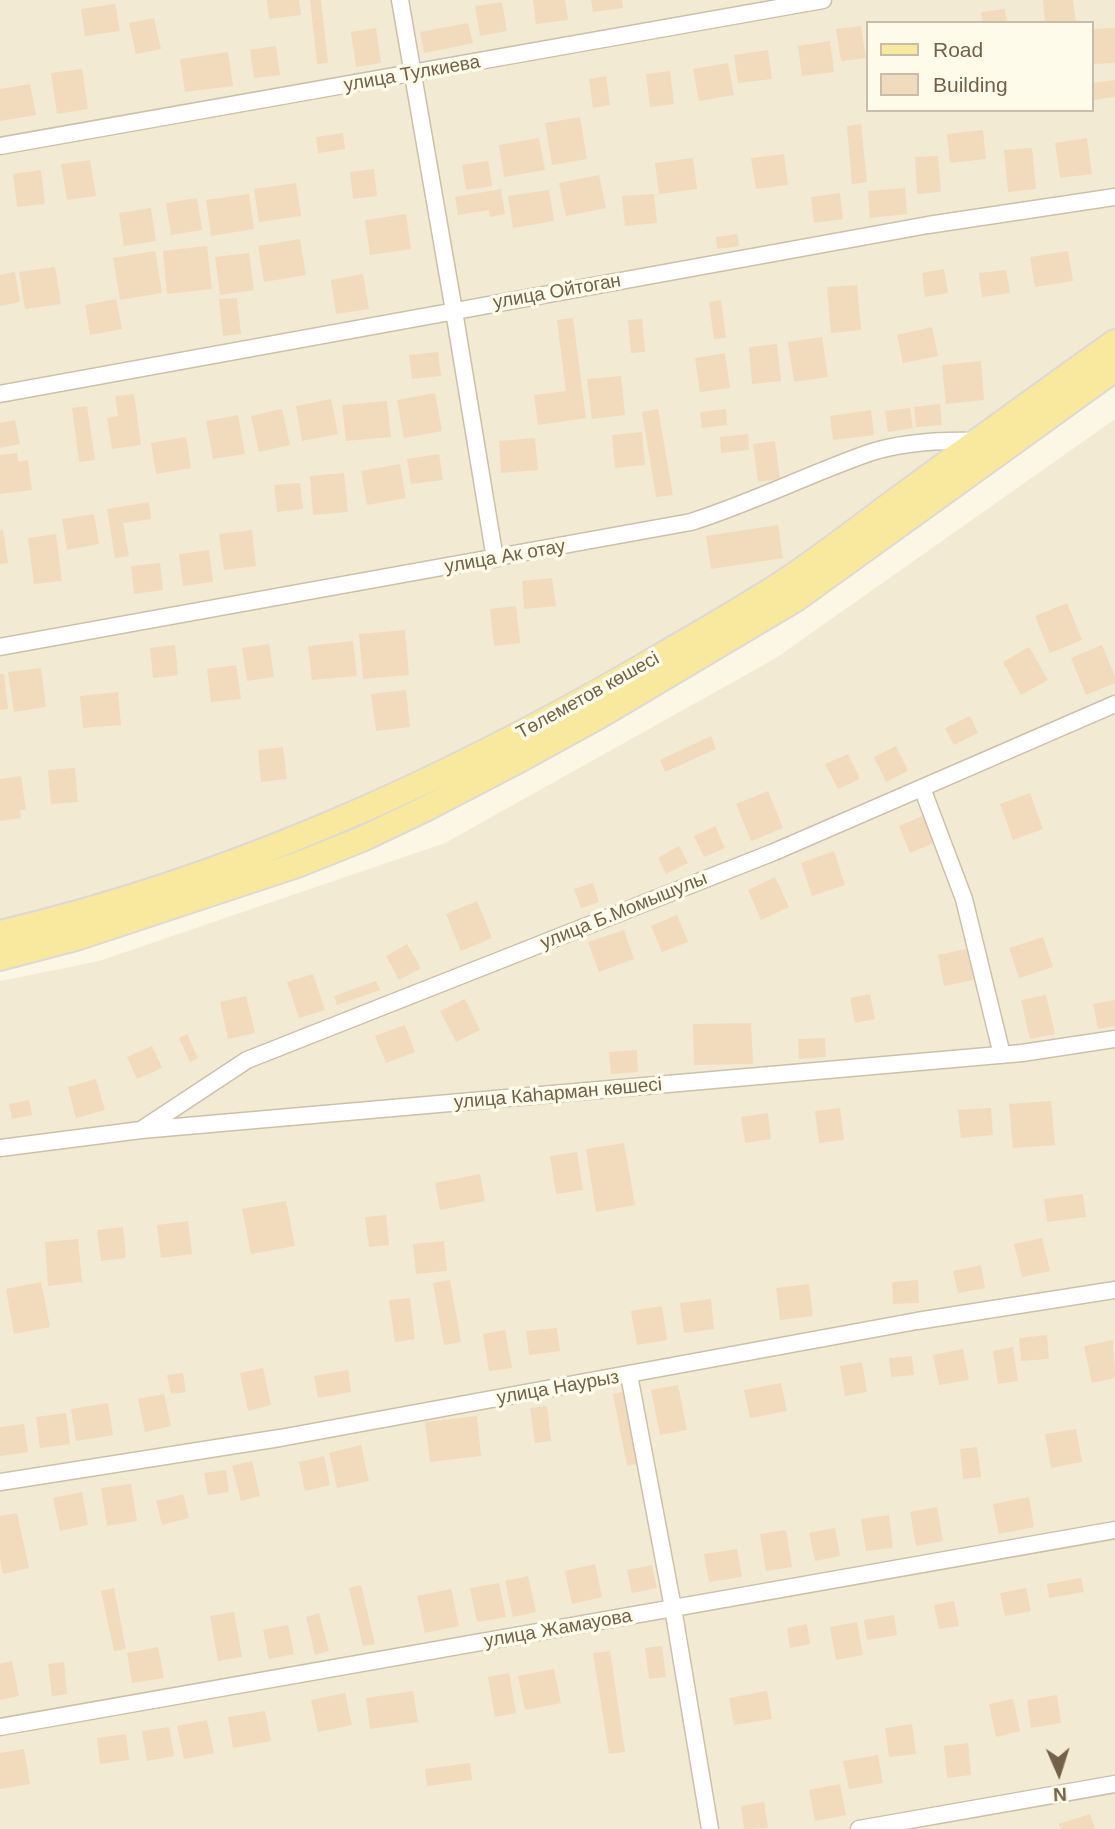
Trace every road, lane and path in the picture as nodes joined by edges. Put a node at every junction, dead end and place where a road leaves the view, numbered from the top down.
1 (400, 0) edge
2 (823, 0) edge
3 (412, 75) junction
4 (0, 146) edge
5 (1115, 197) edge
6 (454, 311) junction
7 (1115, 342) edge
8 (1115, 369) edge
9 (0, 394) edge
10 (986, 450) junction
11 (495, 559) junction
12 (0, 647) edge
13 (1115, 704) edge
14 (922, 788) junction
15 (0, 933) edge
16 (0, 958) edge
17 (1115, 1039) edge
18 (1002, 1055) junction
19 (141, 1130) junction
20 (0, 1148) edge
21 (1115, 1290) edge
22 (629, 1375) junction
23 (0, 1482) edge
24 (1115, 1530) edge
25 (673, 1608) junction
26 (0, 1727) edge
27 (1115, 1784) edge
28 (710, 1829) edge
29 (859, 1829) edge

1 - 3 street
2 - 3 street, улица Тулкиева
3 - 4 street, улица Тулкиева
3 - 6 street
5 - 6 street, улица Ойтоган
6 - 9 street, улица Ойтоган
6 - 11 street
7 - 10 main road, Төлеметов көшесі
8 - 10 main road, Төлеметов көшесі
10 - 11 street, улица Ак отау
10 - 15 main road, Төлеметов көшесі
10 - 16 main road, Төлеметов көшесі
11 - 12 street, улица Ак отау
13 - 14 street, улица Б.Момышулы
14 - 18 street
14 - 19 street, улица Б.Момышулы
17 - 18 street, улица Каһарман көшесі
18 - 19 street, улица Каһарман көшесі
19 - 20 street, улица Каһарман көшесі
21 - 22 street, улица Наурыз
22 - 23 street, улица Наурыз
22 - 25 street
24 - 25 street, улица Жамауова
25 - 26 street, улица Жамауова
25 - 28 street
27 - 29 street

